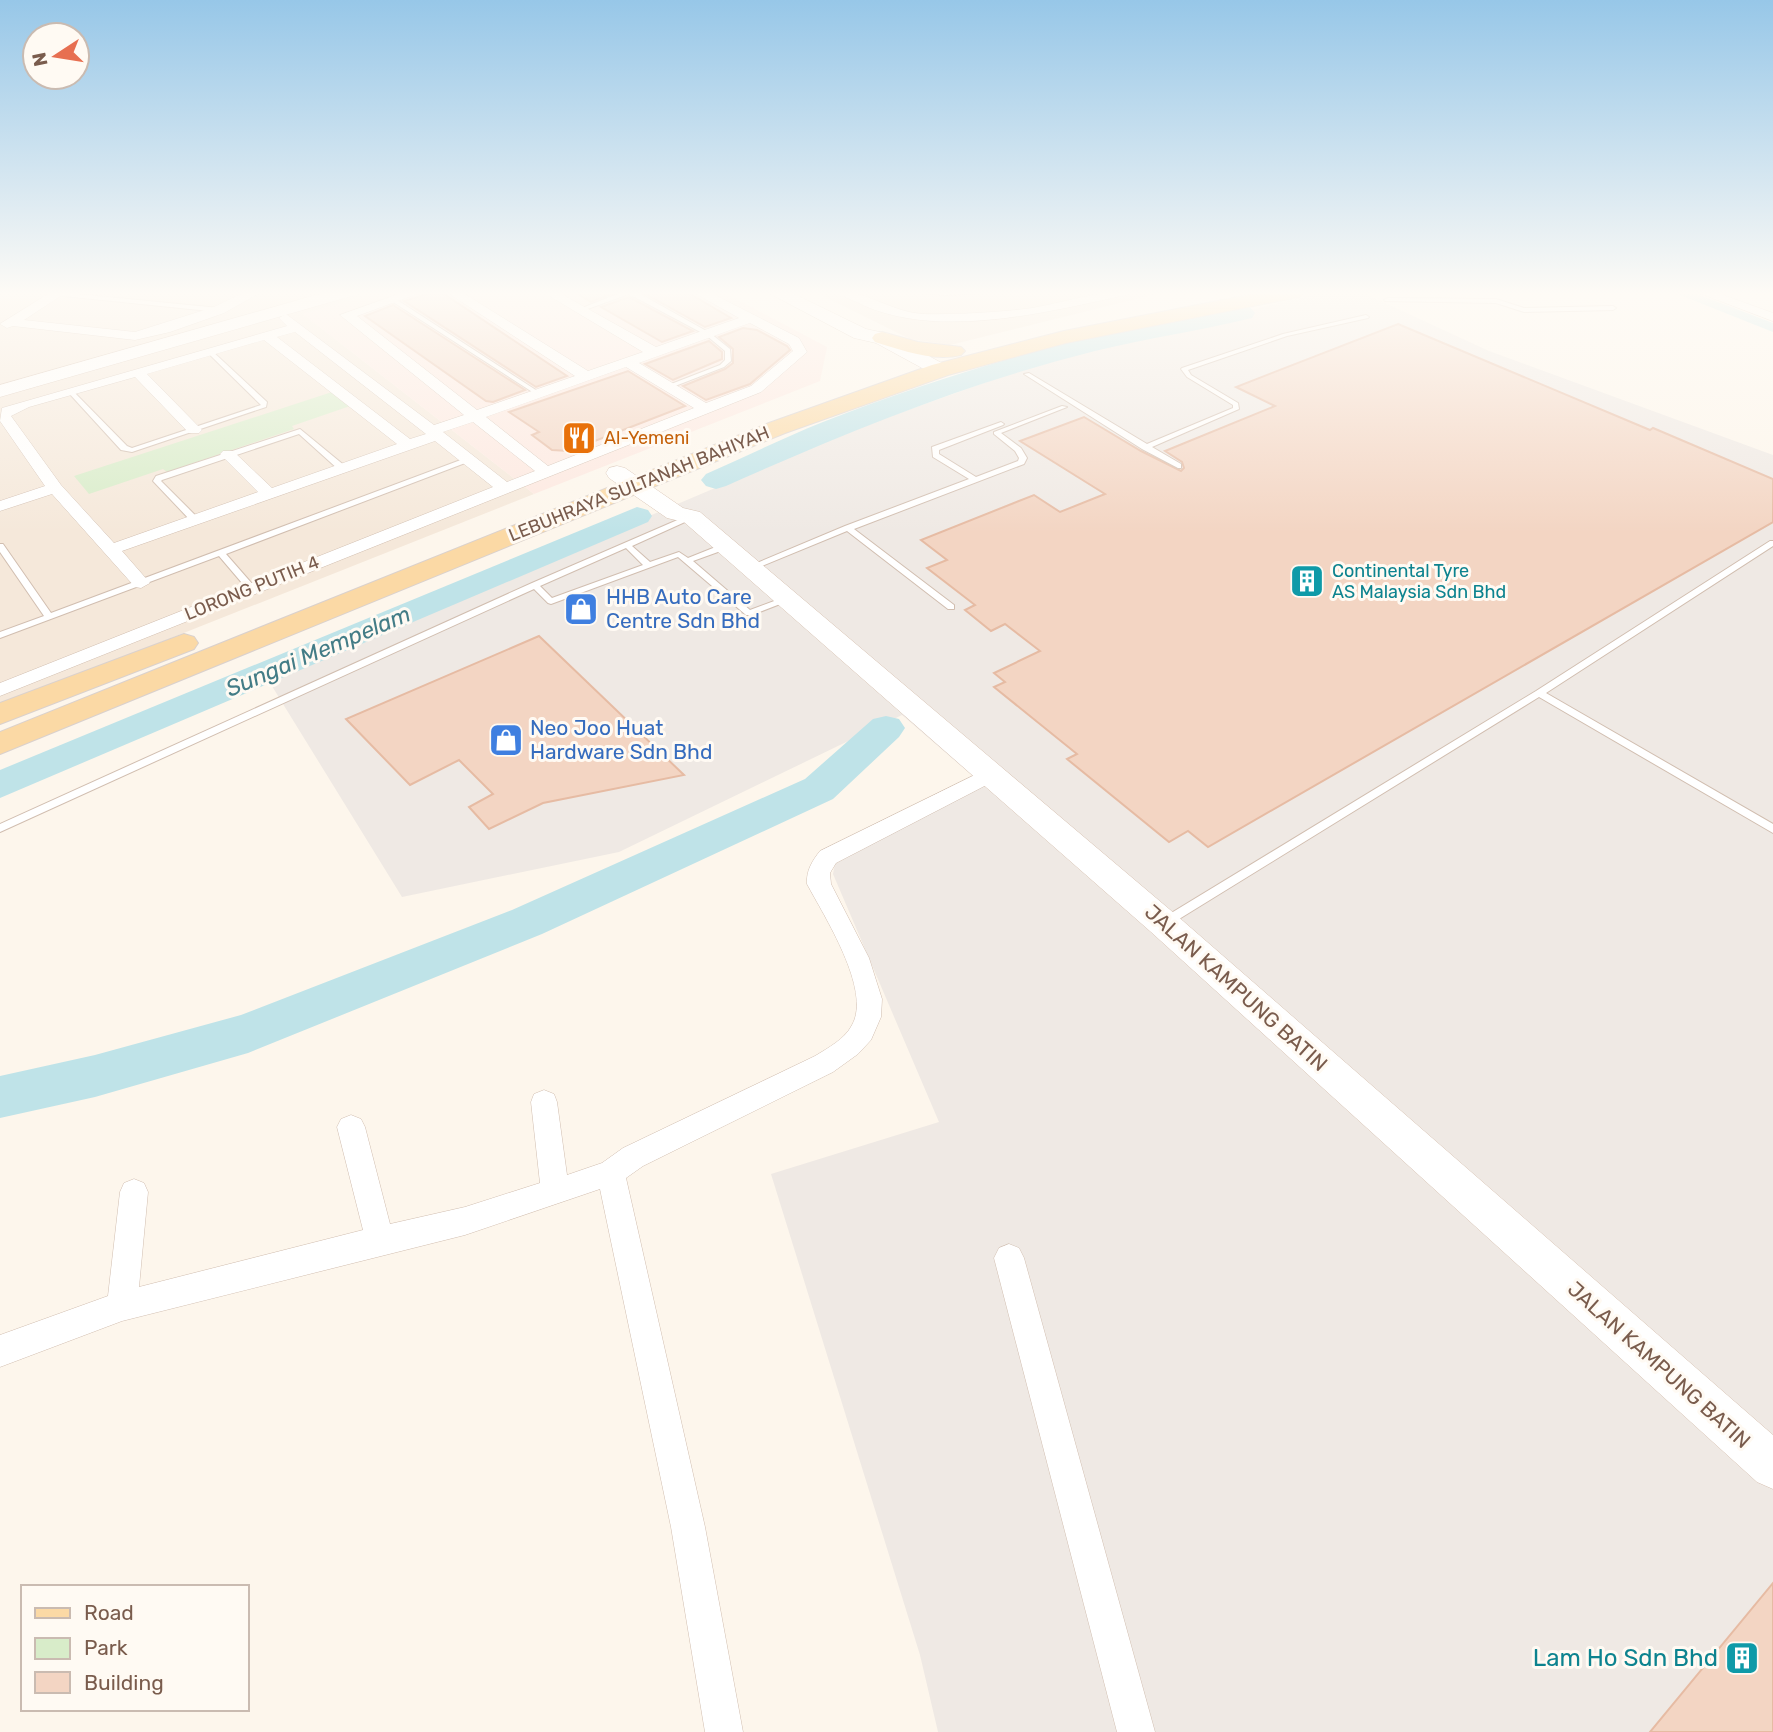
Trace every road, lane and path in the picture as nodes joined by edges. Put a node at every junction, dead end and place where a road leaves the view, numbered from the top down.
1 (58, 372) edge
2 (138, 372) joint
3 (231, 372) edge
4 (314, 372) edge
5 (356, 372) edge
6 (419, 372) edge
7 (505, 372) edge
8 (579, 372) edge
9 (601, 372) edge
10 (644, 372) edge
11 (707, 372) edge
12 (776, 372) edge
13 (873, 372) edge
14 (912, 372) edge
15 (1186, 372) edge
16 (1027, 374) dead end
17 (587, 377) junction
18 (668, 387) junction
19 (0, 391) edge
20 (69, 391) junction
21 (539, 394) junction
22 (1066, 403) junction
23 (705, 409) junction
24 (475, 416) junction
25 (194, 430) junction
26 (434, 433) junction
27 (408, 445) junction
28 (1145, 447) junction
29 (228, 454) junction
30 (702, 458) junction
31 (469, 460) junction
32 (1178, 466) dead end
33 (342, 468) junction
34 (546, 472) junction
35 (636, 475) junction
36 (976, 480) junction
37 (55, 488) junction
38 (505, 488) junction
39 (268, 493) junction
40 (593, 502) junction
41 (677, 505) junction
42 (0, 506) edge
43 (194, 519) junction
44 (848, 528) junction
45 (1772, 544) edge
46 (627, 545) junction
47 (0, 546) edge
48 (112, 549) junction
49 (221, 553) junction
50 (738, 557) junction
51 (689, 560) junction
52 (648, 564) junction
53 (141, 583) junction
54 (535, 585) junction
55 (251, 588) junction
56 (785, 598) junction
57 (951, 607) dead end
58 (49, 617) junction
59 (0, 635) edge
60 (0, 690) edge
61 (1539, 693) junction
62 (0, 714) edge
63 (0, 744) edge
64 (991, 774) junction
65 (0, 828) edge
66 (1773, 829) edge
67 (1163, 923) junction
68 (544, 1102) dead end
69 (351, 1127) dead end
70 (611, 1173) junction
71 (134, 1192) dead end
72 (555, 1193) junction
73 (380, 1240) junction
74 (1009, 1258) dead end
75 (122, 1306) junction
76 (0, 1351) edge
77 (1773, 1466) edge
78 (724, 1732) edge
79 (1136, 1732) edge

1 - 19 street
2 - 20 street
2 - 25 street
3 - 25 lane
4 - 27 street
5 - 26 street
6 - 24 street
7 - 21 lane
8 - 17 street
9 - 17 street
10 - 18 street
11 - 18 lane
12 - 23 street
13 - 35 main road, LEBUHRAYA SULTANAH BAHIYAH
14 - 30 main road, LEBUHRAYA SULTANAH BAHIYAH
15 - 28 lane
16 - 22 lane
17 - 21 street
18 - 23 street
20 - 25 lane
20 - 37 street
21 - 24 street
22 - 28 lane
22 - 36 lane
22 - 36 lane
23 - 34 street
24 - 26 street
24 - 34 street
26 - 27 street
26 - 31 street
27 - 33 street
28 - 32 lane
29 - 33 lane
29 - 39 street
29 - 43 lane
30 - 35 main road, LEBUHRAYA SULTANAH BAHIYAH
30 - 41 main road
31 - 38 street
31 - 49 lane
33 - 39 street
34 - 38 street
35 - 40 main road, LEBUHRAYA SULTANAH BAHIYAH
35 - 41 street, JALAN KAMPUNG BATIN
35 - 62 main road, LEBUHRAYA SULTANAH BAHIYAH
36 - 44 lane
37 - 42 street
37 - 48 street
38 - 55 street, LORONG PUTIH 4
39 - 43 street
40 - 41 main road
40 - 63 main road, LEBUHRAYA SULTANAH BAHIYAH
41 - 46 lane
41 - 50 street, JALAN KAMPUNG BATIN
43 - 48 street
44 - 50 lane
44 - 57 lane
45 - 61 lane
46 - 52 lane
46 - 54 lane
47 - 58 lane
48 - 53 street
49 - 53 lane
49 - 55 lane
50 - 51 lane
50 - 56 street, JALAN KAMPUNG BATIN
51 - 52 lane
51 - 56 lane
52 - 54 lane
53 - 58 lane
54 - 65 lane
55 - 60 street, LORONG PUTIH 4
56 - 64 street, JALAN KAMPUNG BATIN
58 - 59 lane
61 - 66 lane
61 - 67 lane
64 - 67 street, JALAN KAMPUNG BATIN
64 - 70 street
67 - 77 street, JALAN KAMPUNG BATIN
68 - 72 street
69 - 73 street
70 - 72 street
70 - 78 street
71 - 75 street
72 - 73 street
73 - 75 street
74 - 79 street
75 - 76 street

